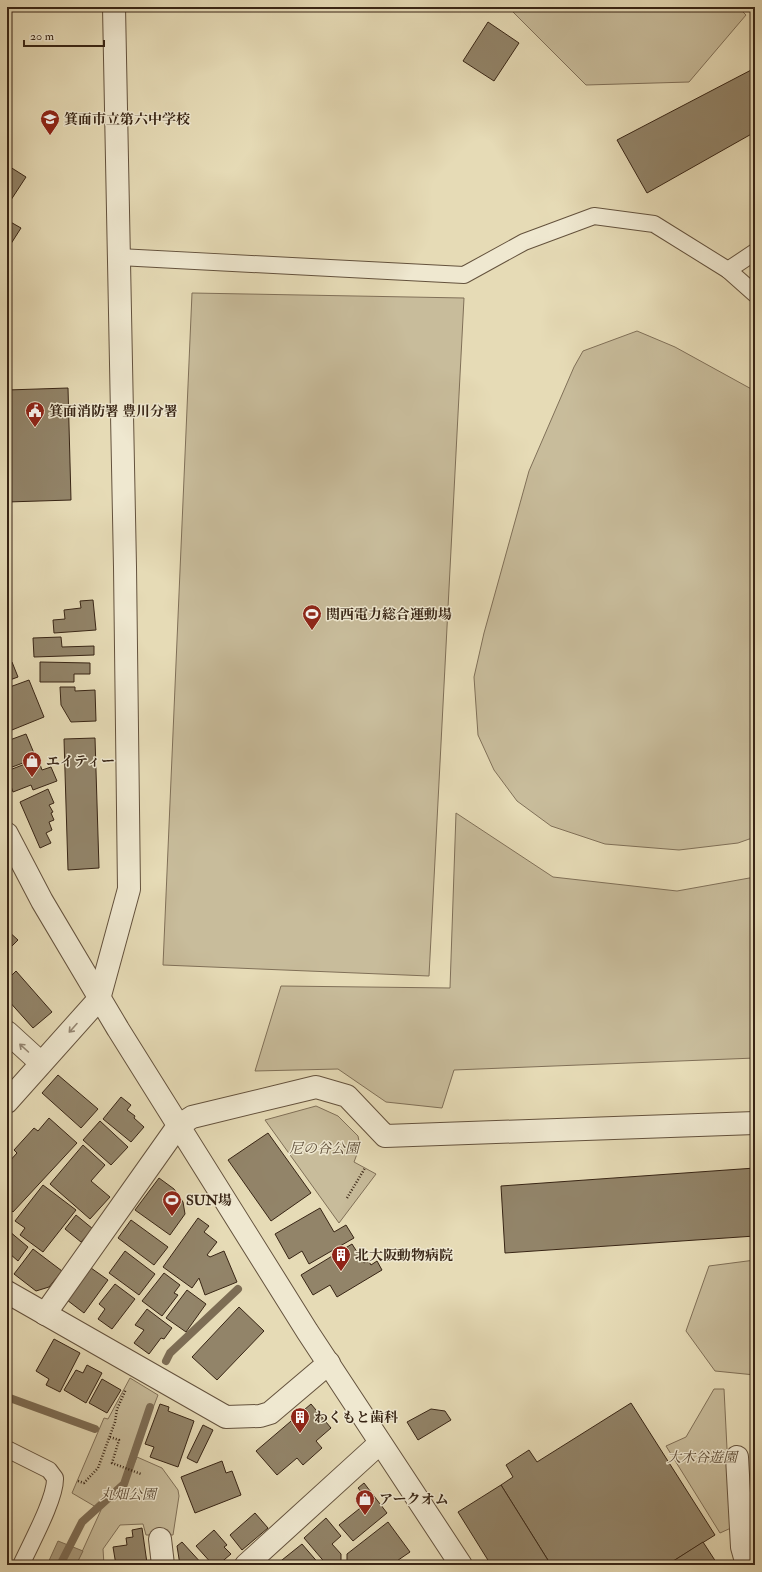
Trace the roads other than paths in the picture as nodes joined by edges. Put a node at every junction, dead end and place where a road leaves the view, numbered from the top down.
1 (114, 7) edge
2 (755, 252) edge
3 (119, 257) junction
4 (728, 270) junction
5 (755, 294) edge
6 (7, 834) edge
7 (100, 999) junction
8 (7, 1032) edge
9 (42, 1063) junction
10 (7, 1102) edge
11 (755, 1123) edge
12 (178, 1126) junction
13 (7, 1292) edge
14 (45, 1314) junction
15 (329, 1363) junction
16 (380, 1442) junction
17 (7, 1449) edge
18 (737, 1457) dead end
19 (160, 1539) dead end
20 (254, 1563) edge
21 (21, 1565) edge
22 (163, 1565) edge
23 (461, 1565) edge
24 (747, 1565) edge

1 - 3 street
2 - 4 lane
3 - 4 lane
3 - 7 street
4 - 5 lane
6 - 7 street
7 -> 9 street
7 - 12 street
9 -> 8 street
9 - 10 street
11 - 12 street
12 - 14 street
12 - 15 street
13 - 14 street
14 - 15 street
15 - 16 street
16 - 20 street
16 - 23 street
17 - 21 lane
18 - 24 street
19 - 22 street

